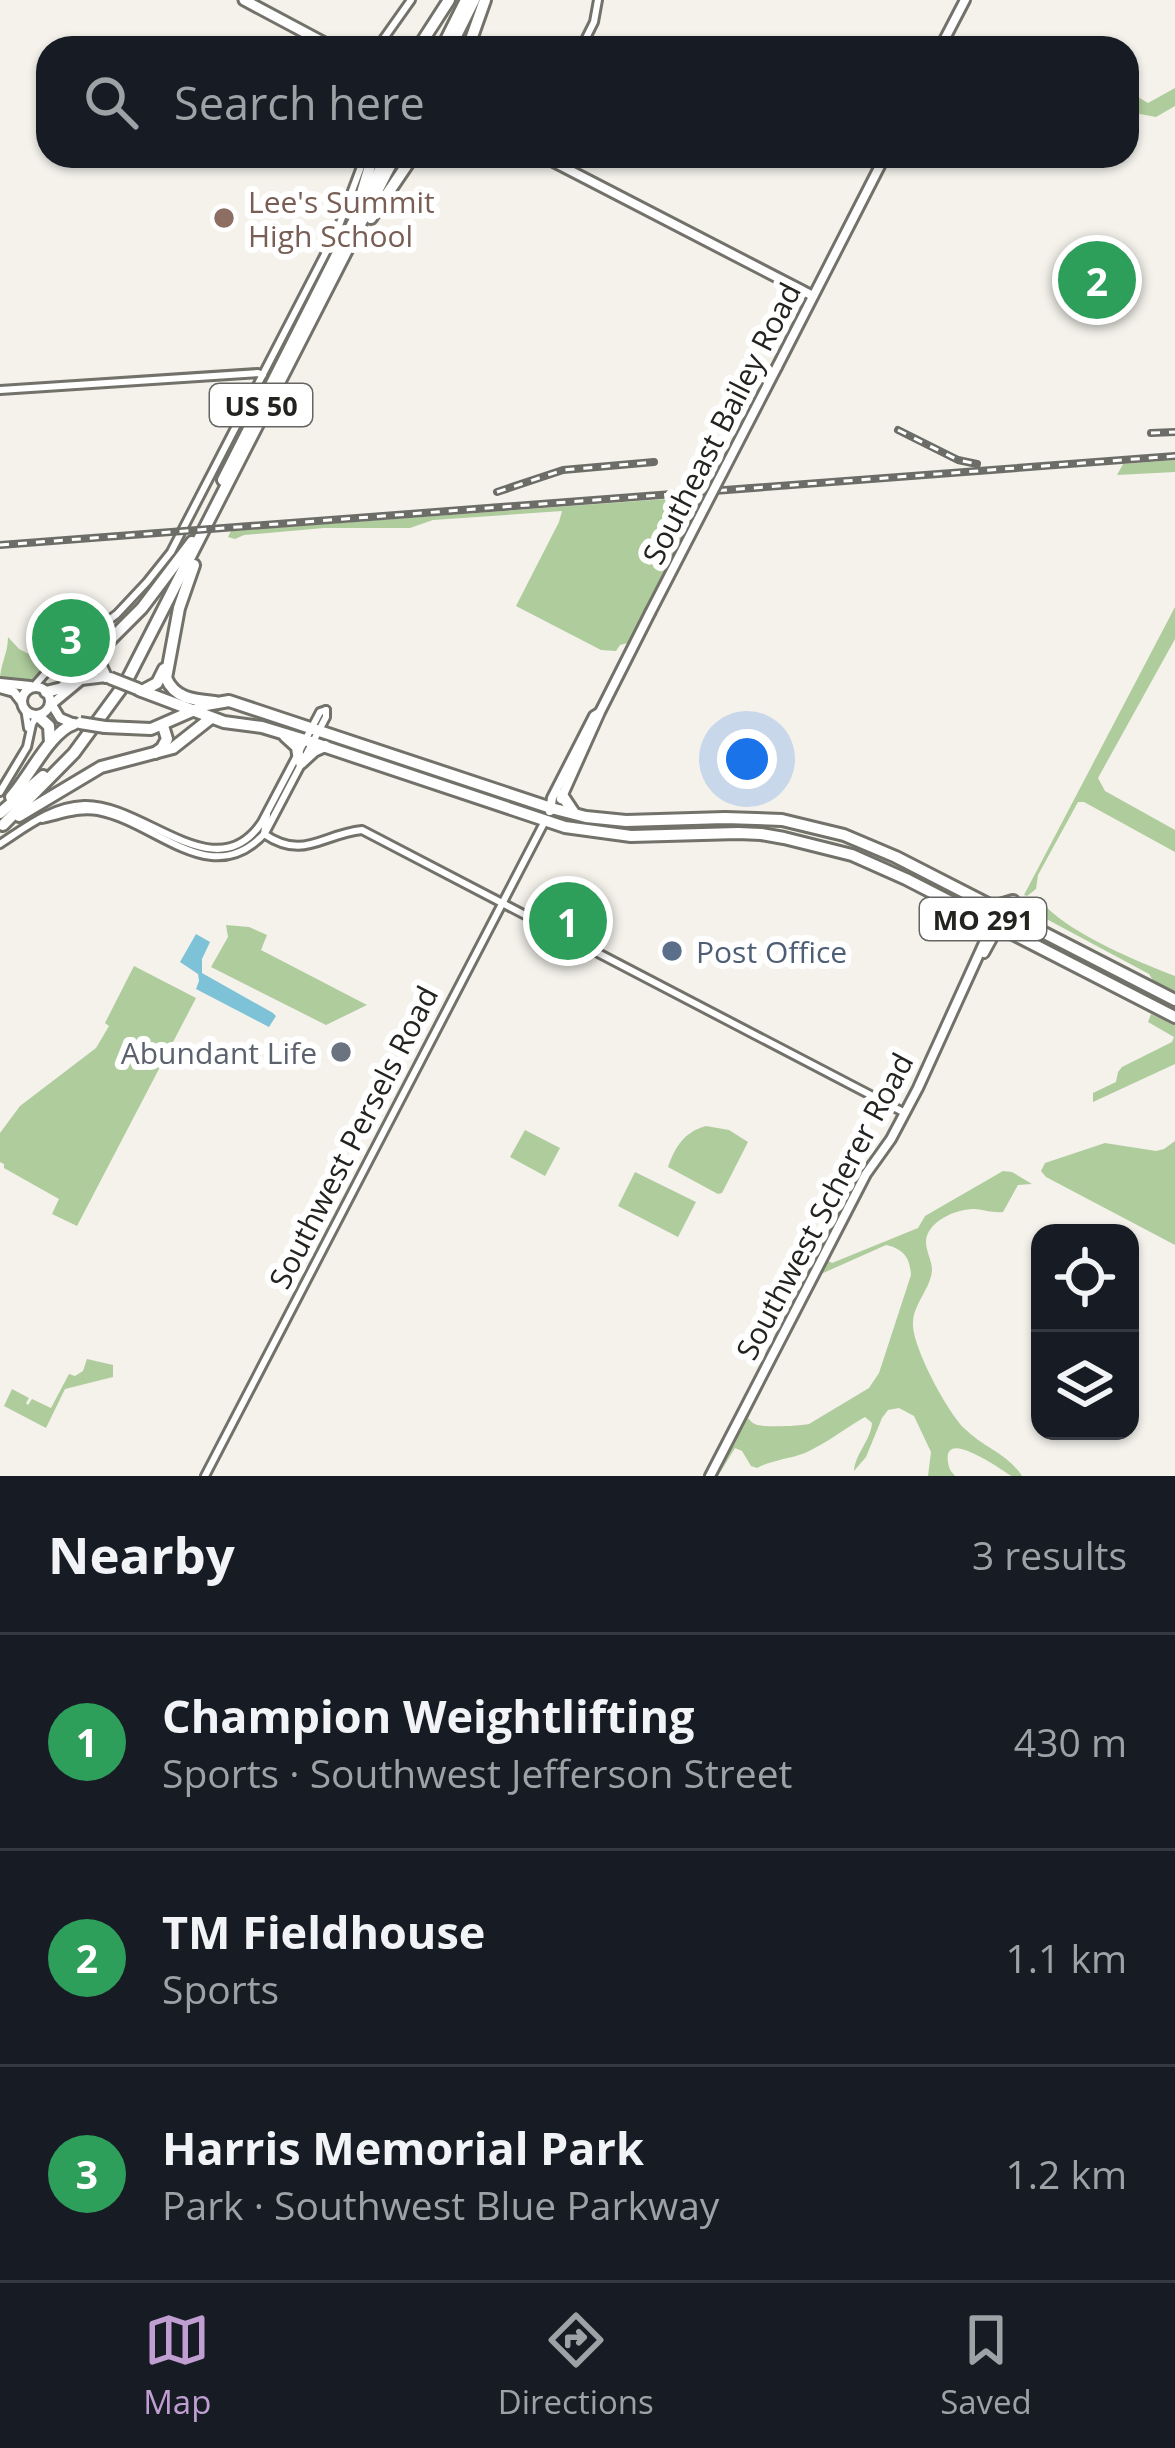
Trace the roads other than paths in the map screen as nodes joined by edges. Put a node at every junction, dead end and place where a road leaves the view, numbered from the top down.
1 (244, 0) edge
2 (411, 0) edge
3 (449, 0) edge
4 (470, 0) edge
5 (485, 0) edge
6 (598, 0) edge
7 (965, 0) edge
8 (312, 36) edge
9 (386, 36) edge
10 (426, 36) edge
11 (452, 36) edge
12 (472, 36) edge
13 (587, 36) edge
14 (946, 36) edge
15 (364, 168) edge
16 (366, 168) edge
17 (385, 168) edge
18 (405, 168) edge
19 (565, 168) edge
20 (879, 168) edge
21 (333, 272) junction
22 (813, 296) junction
23 (263, 375) junction
24 (0, 390) edge
25 (195, 543) junction
26 (108, 643) junction
27 (168, 662) junction
28 (108, 677) junction
29 (0, 686) edge
30 (140, 690) junction
31 (43, 694) junction
32 (215, 702) junction
33 (23, 704) junction
34 (194, 712) junction
35 (600, 712) junction
36 (37, 716) junction
37 (211, 718) junction
38 (77, 724) junction
39 (163, 726) junction
40 (278, 731) junction
41 (315, 731) junction
42 (50, 742) junction
43 (22, 755) junction
44 (146, 756) junction
45 (300, 759) junction
46 (0, 792) edge
47 (562, 795) junction
48 (551, 808) junction
49 (103, 809) junction
50 (577, 814) junction
51 (1, 818) edge
52 (542, 828) junction
53 (262, 830) junction
54 (0, 844) edge
55 (501, 903) junction
56 (993, 907) junction
57 (1006, 913) junction
58 (1022, 922) junction
59 (994, 932) junction
60 (1175, 1000) edge
61 (1175, 1017) edge
62 (905, 1113) junction
63 (205, 1476) edge
64 (710, 1476) edge

1 - 8 main road
2 - 9 street
3 - 10 highway
4 - 11 highway
5 - 12 highway
6 - 13 street
7 - 14 main road
15 - 23 street
16 - 21 highway
17 - 21 highway, US 50
18 - 21 highway
19 - 22 main road
20 - 22 main road, Southeast Bailey Road
21 - 25 highway, US 50
22 - 35 main road, Southeast Bailey Road, bridge
23 - 24 street
23 - 31 street
25 - 26 highway
25 - 27 highway
25 - 51 highway, US 50
26 - 28 highway
26 - 31 highway
27 - 30 highway
27 - 32 highway, MO 291
28 - 30 highway, MO 291, bridge
28 - 31 main road
29 - 31 main road
29 - 33 main road
30 - 34 highway, MO 291
31 - 33 main road
31 - 36 main road
31 - 38 main road
32 - 34 highway
32 - 41 highway, MO 291
33 - 36 main road
33 - 43 street
34 - 37 highway, MO 291
34 - 39 highway
35 - 47 main road, Southeast Bailey Road
35 - 48 main road, Southeast Bailey Road
36 - 42 highway
36 - 43 street
37 - 40 highway, MO 291
37 - 44 highway
38 - 39 highway, bridge
38 - 42 highway
39 - 44 highway
40 - 41 highway, MO 291
40 - 45 highway
41 - 45 street
41 - 45 highway
41 - 48 highway, MO 291
41 - 52 highway, MO 291
42 - 51 highway
43 - 46 street
44 - 51 highway
45 - 53 street
45 - 53 street
47 - 48 main road, Southeast Bailey Road
47 - 50 highway
48 - 50 highway, MO 291
48 - 52 main road, Southeast Bailey Road
49 - 53 street
49 - 53 street
49 - 54 street
50 - 56 highway, MO 291
52 - 55 street, Southwest Persels Road
52 - 59 highway, MO 291
53 - 55 street
55 - 62 street
55 - 63 street, Southwest Persels Road
56 - 57 highway, MO 291
56 - 58 highway
57 - 58 highway, MO 291
57 - 59 main road, Southwest Scherer Road
58 - 60 highway, MO 291
59 - 61 highway, MO 291
59 - 62 main road, Southwest Scherer Road
62 - 64 main road, Southwest Scherer Road

